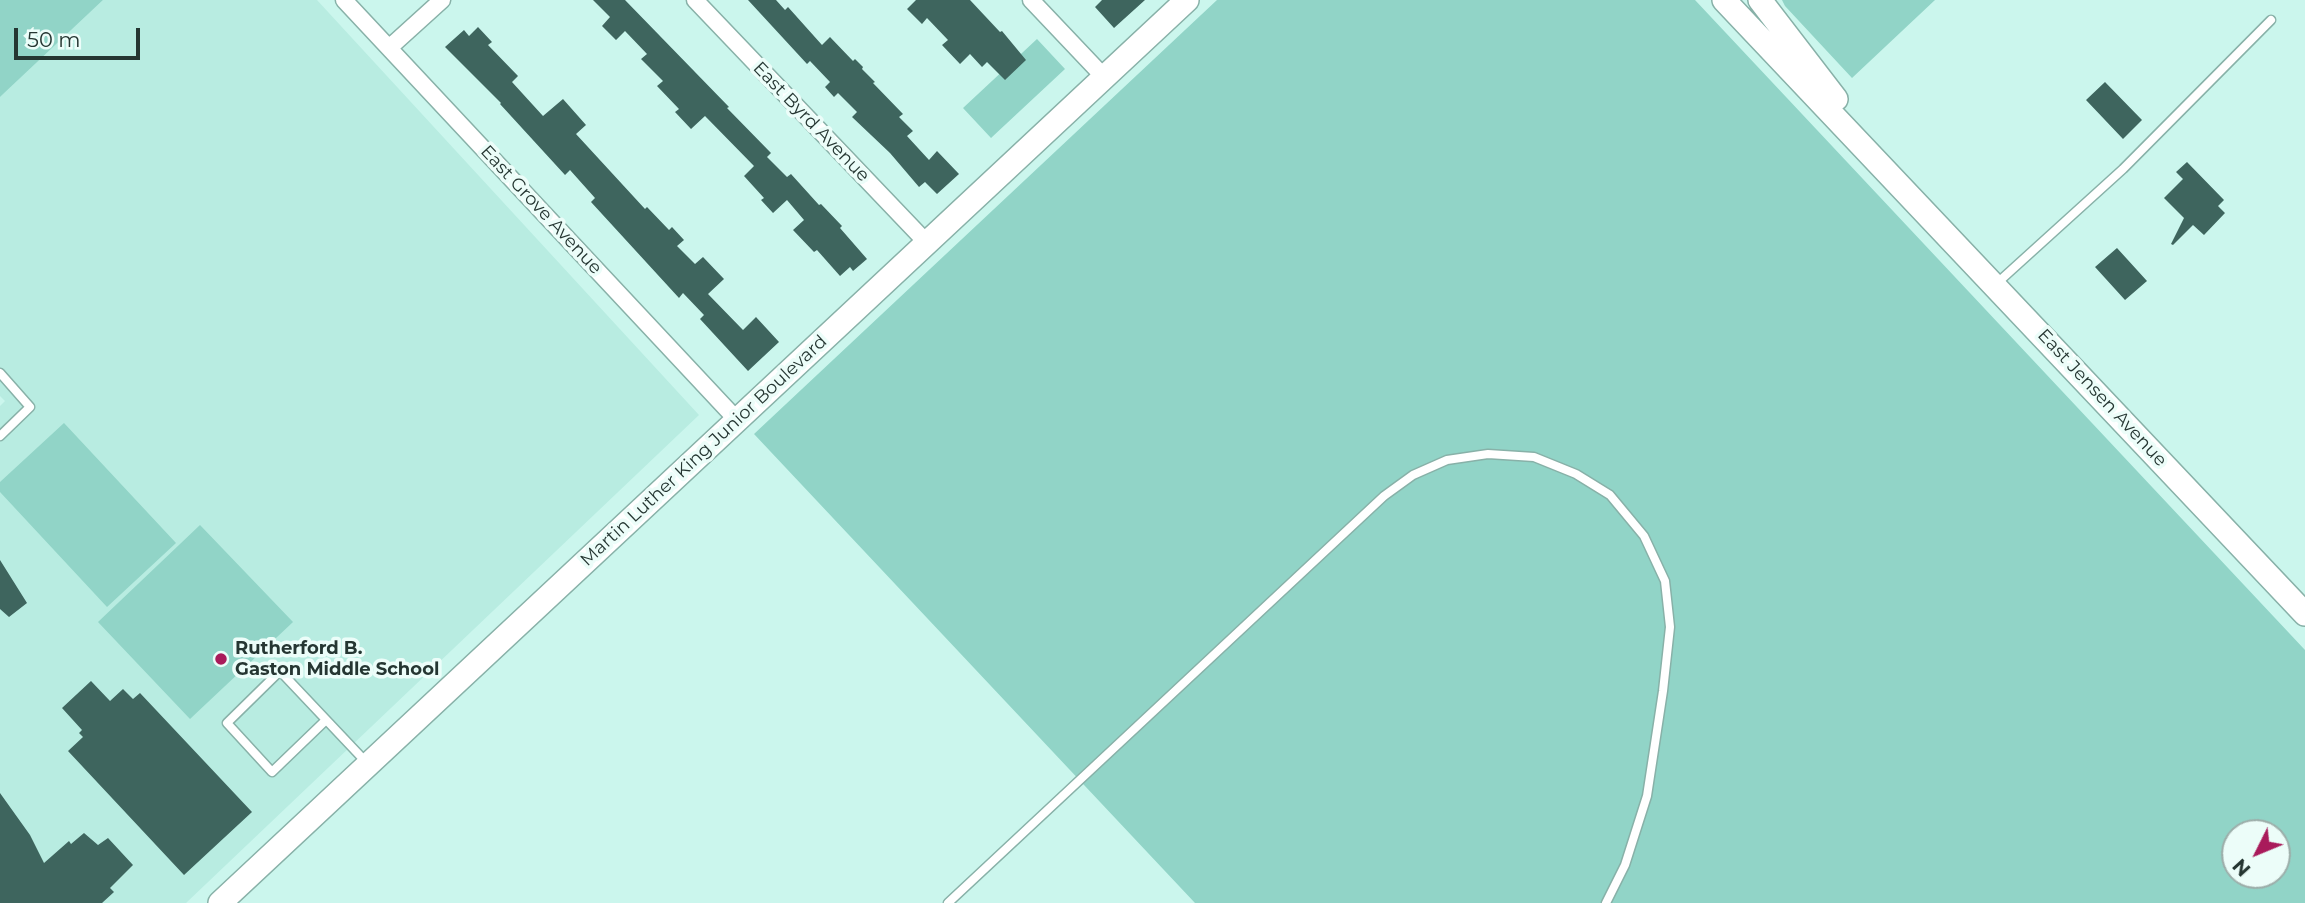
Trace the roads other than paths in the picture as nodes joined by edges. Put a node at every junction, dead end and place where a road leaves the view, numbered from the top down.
1 (344, 0) edge
2 (442, 0) edge
3 (695, 0) edge
4 (1031, 0) edge
5 (1187, 0) edge
6 (1724, 0) edge
7 (1760, 0) edge
8 (2271, 20) dead end
9 (389, 48) junction
10 (1104, 77) junction
11 (1899, 182) junction
12 (927, 243) junction
13 (1995, 285) junction
14 (0, 373) edge
15 (737, 420) junction
16 (0, 436) edge
17 (2305, 614) edge
18 (326, 720) junction
19 (369, 764) junction
20 (220, 903) edge
21 (948, 903) edge
22 (1606, 903) edge

1 - 9 street, East Grove Avenue
2 - 9 street
3 - 12 street, East Byrd Avenue
4 - 10 street
5 - 10 street, Martin Luther King Junior Boulevard
6 - 11 street, East Jensen Avenue
7 - 11 street, East Jensen Avenue
8 - 13 lane
9 - 15 street, East Grove Avenue
10 - 12 street, Martin Luther King Junior Boulevard
11 - 13 street, East Jensen Avenue
12 - 15 street, Martin Luther King Junior Boulevard
13 - 17 street, East Jensen Avenue
14 - 16 lane
15 - 19 street, Martin Luther King Junior Boulevard
18 - 18 lane
18 - 19 lane
19 - 20 street, Martin Luther King Junior Boulevard
21 - 22 lane

